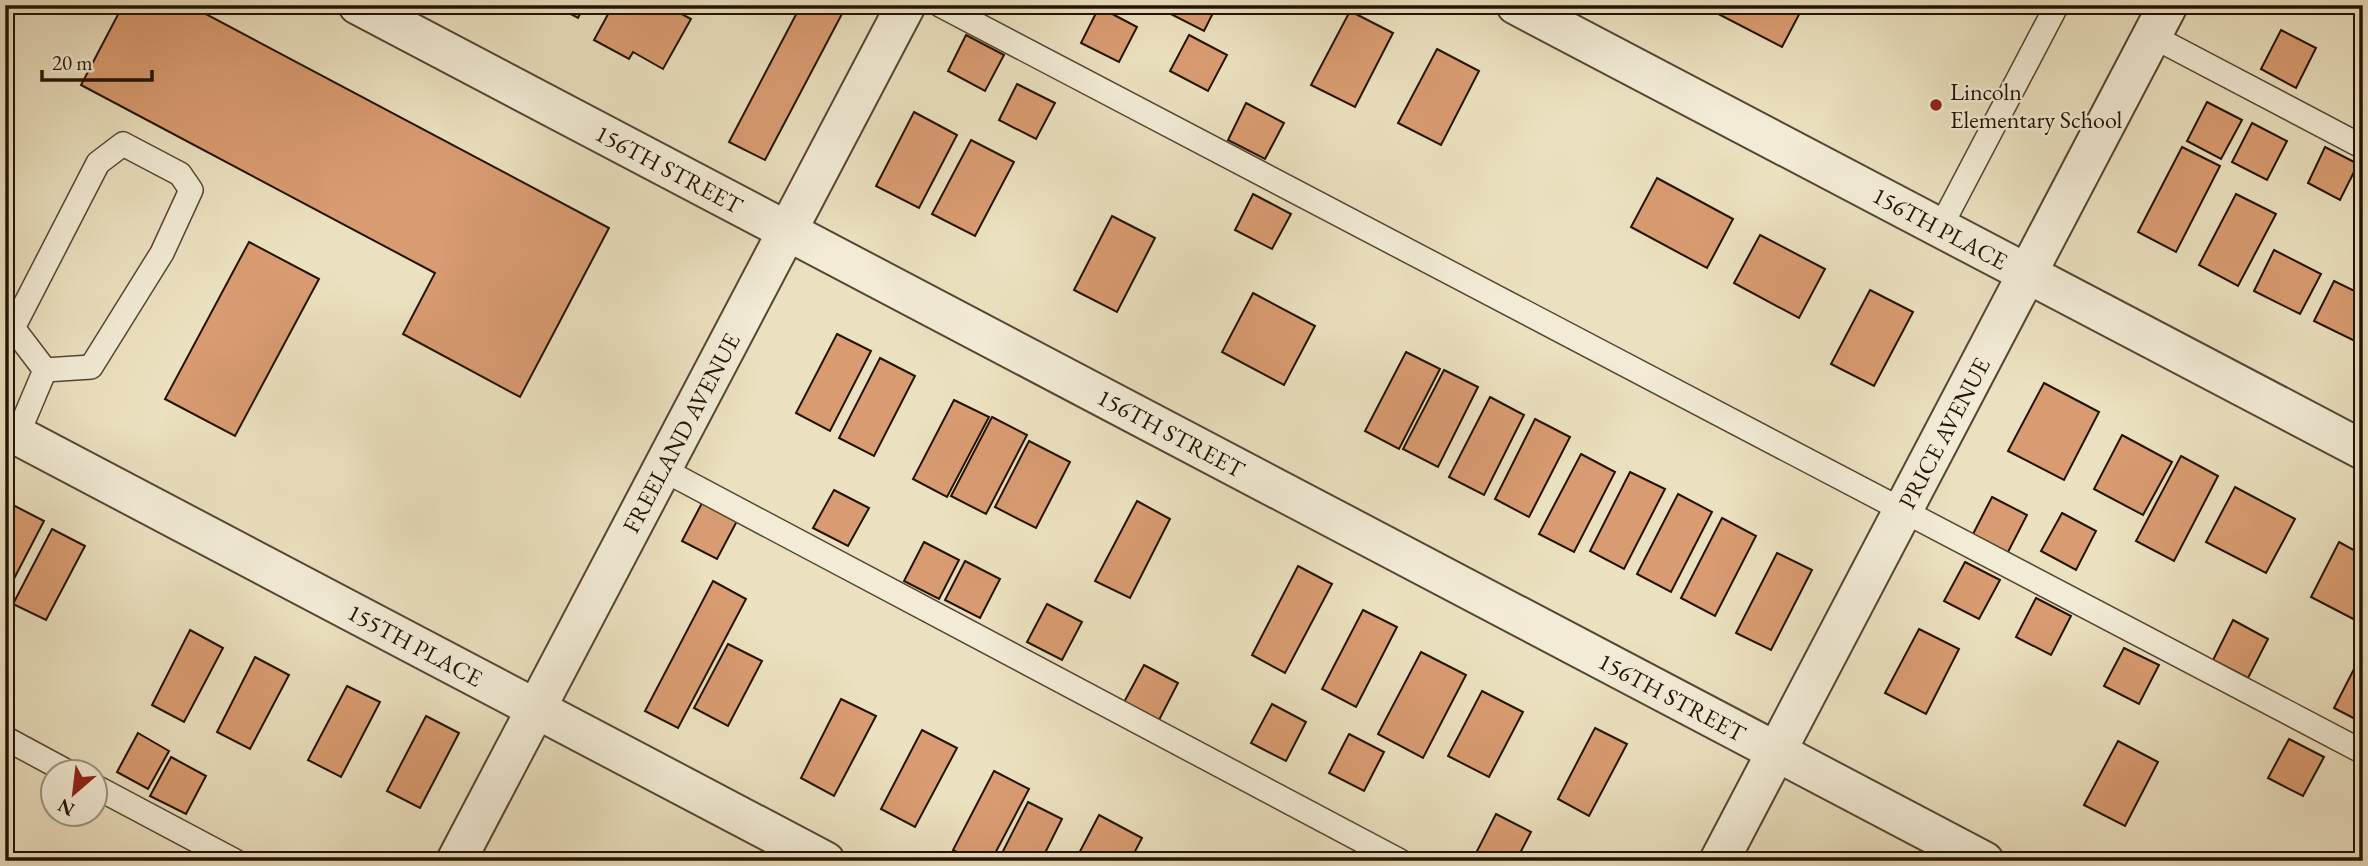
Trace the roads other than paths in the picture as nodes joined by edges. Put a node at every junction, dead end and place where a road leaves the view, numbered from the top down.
1 (358, 5) edge
2 (906, 5) edge
3 (940, 5) edge
4 (1516, 5) edge
5 (2057, 5) edge
6 (2160, 21) edge
7 (2363, 147) edge
8 (1940, 228) junction
9 (787, 231) junction
10 (2027, 274) junction
11 (46, 370) junction
12 (11, 433) edge
13 (2363, 450) edge
14 (662, 469) junction
15 (1903, 511) junction
16 (536, 709) junction
17 (5, 738) edge
18 (1776, 752) junction
19 (2363, 752) edge
20 (42, 758) edge
21 (108, 793) edge
22 (235, 861) edge
23 (456, 861) edge
24 (825, 861) edge
25 (1400, 861) edge
26 (1719, 861) edge
27 (1984, 861) edge

1 - 9 street, 156TH STREET
2 - 9 street, FREELAND AVENUE
3 - 15 lane
4 - 8 street, 156TH PLACE
5 - 8 lane
6 - 7 lane
6 - 10 street, PRICE AVENUE
8 - 10 street, 156TH PLACE
9 - 14 street, FREELAND AVENUE
9 - 18 street, 156TH STREET
10 - 13 street, 156TH PLACE
10 - 15 street, PRICE AVENUE
11 - 11 lane
11 - 12 lane
12 - 16 street, 155TH PLACE
14 - 16 street, FREELAND AVENUE
14 - 25 lane
15 - 18 street, PRICE AVENUE
15 - 19 lane
16 - 23 street, FREELAND AVENUE
16 - 24 street, 155TH PLACE
17 - 20 lane
18 - 26 street, PRICE AVENUE
18 - 27 street, 156TH STREET
21 - 22 lane

